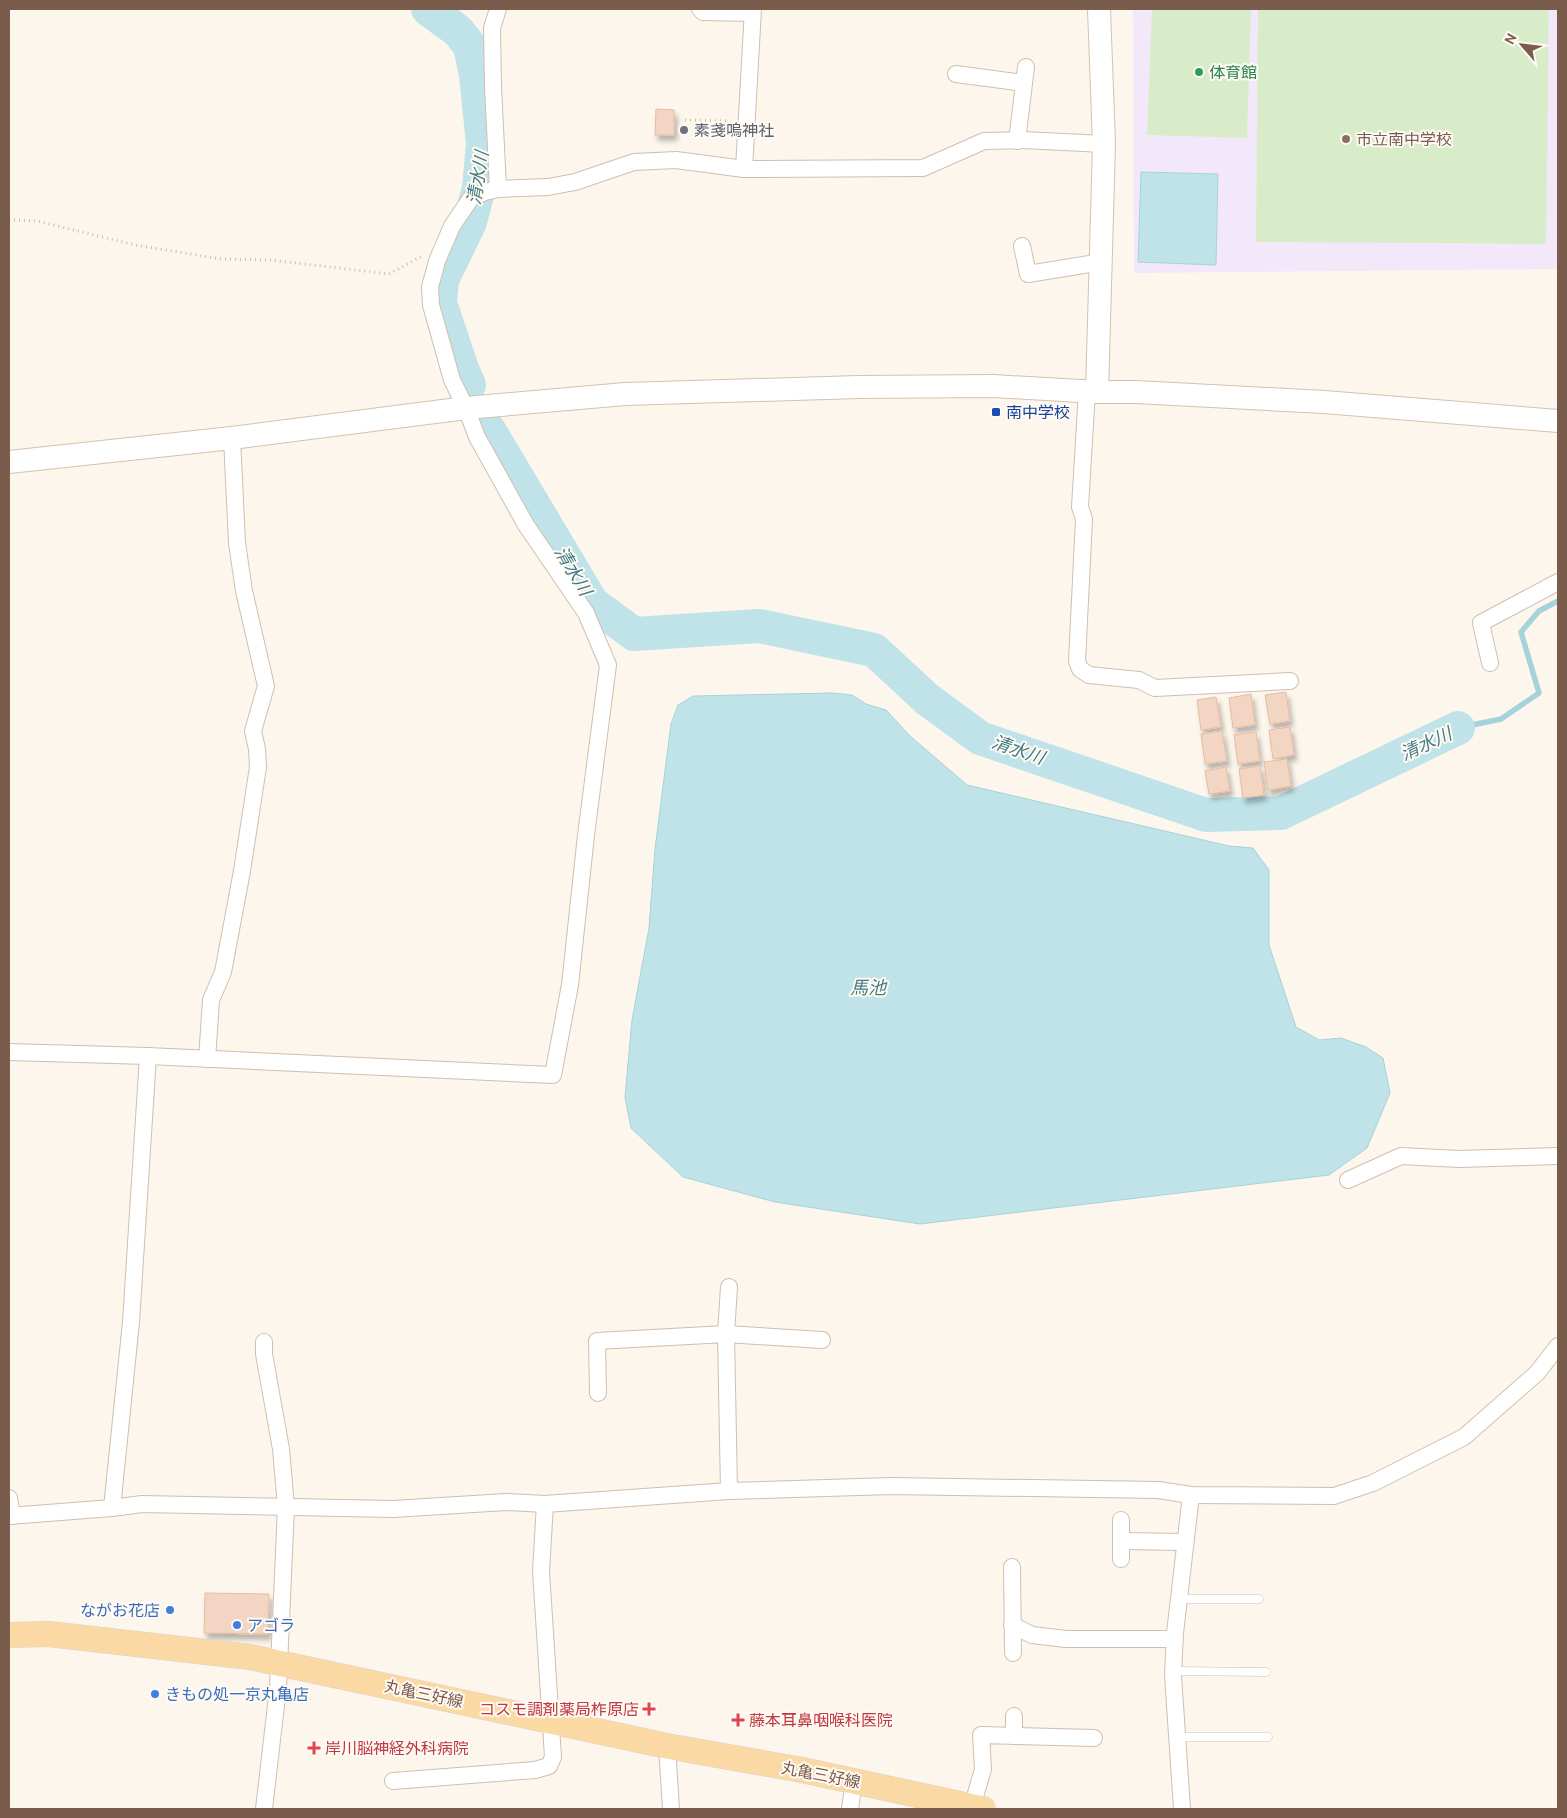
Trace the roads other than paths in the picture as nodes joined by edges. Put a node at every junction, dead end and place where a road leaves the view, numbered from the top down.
1 (498, 9) edge
2 (700, 9) edge
3 (1099, 9) edge
4 (752, 11) edge
5 (956, 74) dead end
6 (1017, 141) junction
7 (1104, 144) junction
8 (744, 169) junction
9 (485, 193) junction
10 (1022, 246) dead end
11 (1102, 262) junction
12 (1092, 392) junction
13 (466, 408) junction
14 (1558, 421) edge
15 (232, 438) junction
16 (9, 462) edge
17 (1558, 582) edge
18 (1490, 663) dead end
19 (1290, 682) dead end
20 (9, 1052) edge
21 (148, 1056) junction
22 (208, 1059) junction
23 (1558, 1156) edge
24 (1348, 1180) dead end
25 (730, 1287) dead end
26 (726, 1334) junction
27 (822, 1340) dead end
28 (264, 1342) dead end
29 (1558, 1346) edge
30 (598, 1393) dead end
31 (729, 1492) junction
32 (1191, 1495) junction
33 (9, 1498) edge
34 (545, 1504) junction
35 (286, 1507) junction
36 (112, 1508) junction
37 (10, 1516) edge
38 (1121, 1520) dead end
39 (1121, 1541) junction
40 (1185, 1542) junction
41 (1121, 1559) dead end
42 (1012, 1567) dead end
43 (1179, 1599) junction
44 (1259, 1599) dead end
45 (1012, 1625) junction
46 (9, 1635) edge
47 (1174, 1639) junction
48 (1013, 1653) dead end
49 (279, 1664) junction
50 (1174, 1671) junction
51 (1266, 1672) dead end
52 (1014, 1716) dead end
53 (551, 1722) junction
54 (1014, 1736) junction
55 (1177, 1737) junction
56 (1268, 1737) dead end
57 (1094, 1738) dead end
58 (667, 1746) junction
59 (393, 1781) dead end
60 (854, 1781) junction
61 (908, 1800) edge
62 (978, 1808) edge
63 (264, 1809) edge
64 (671, 1809) edge
65 (850, 1809) edge
66 (1182, 1809) edge

1 - 9 street
2 - 4 street
3 - 7 street
4 - 8 street
5 - 6 street
6 - 7 street
6 - 8 street
7 - 11 street
8 - 9 street
9 - 13 street
10 - 11 street
11 - 12 street
12 - 13 street
12 - 14 street
12 - 19 street
13 - 15 street
13 - 22 street
15 - 16 street
15 - 22 street
17 - 18 street
20 - 21 street
21 - 22 street
21 - 36 street
23 - 24 street
25 - 26 street
26 - 27 street
26 - 30 street
26 - 31 street
28 - 35 street
29 - 32 street
31 - 32 street
31 - 34 street
32 - 40 street
33 - 37 street
34 - 35 street
34 - 53 street
35 - 36 street
35 - 49 street
36 - 37 street
38 - 39 street
39 - 40 street
39 - 41 street
40 - 43 street
42 - 45 street
43 - 44 lane
43 - 47 street
45 - 47 street
45 - 48 street
46 - 49 main road, 丸亀三好線
47 - 50 street
49 - 53 main road, 丸亀三好線
49 - 63 street
50 - 51 lane
50 - 55 street
52 - 54 street
53 - 58 main road, 丸亀三好線
53 - 59 street
54 - 57 street
54 - 62 street
55 - 56 lane
55 - 66 street
58 - 60 main road, 丸亀三好線
58 - 64 street
60 - 61 main road, 丸亀三好線
60 - 65 street
61 - 62 main road, 丸亀三好線

